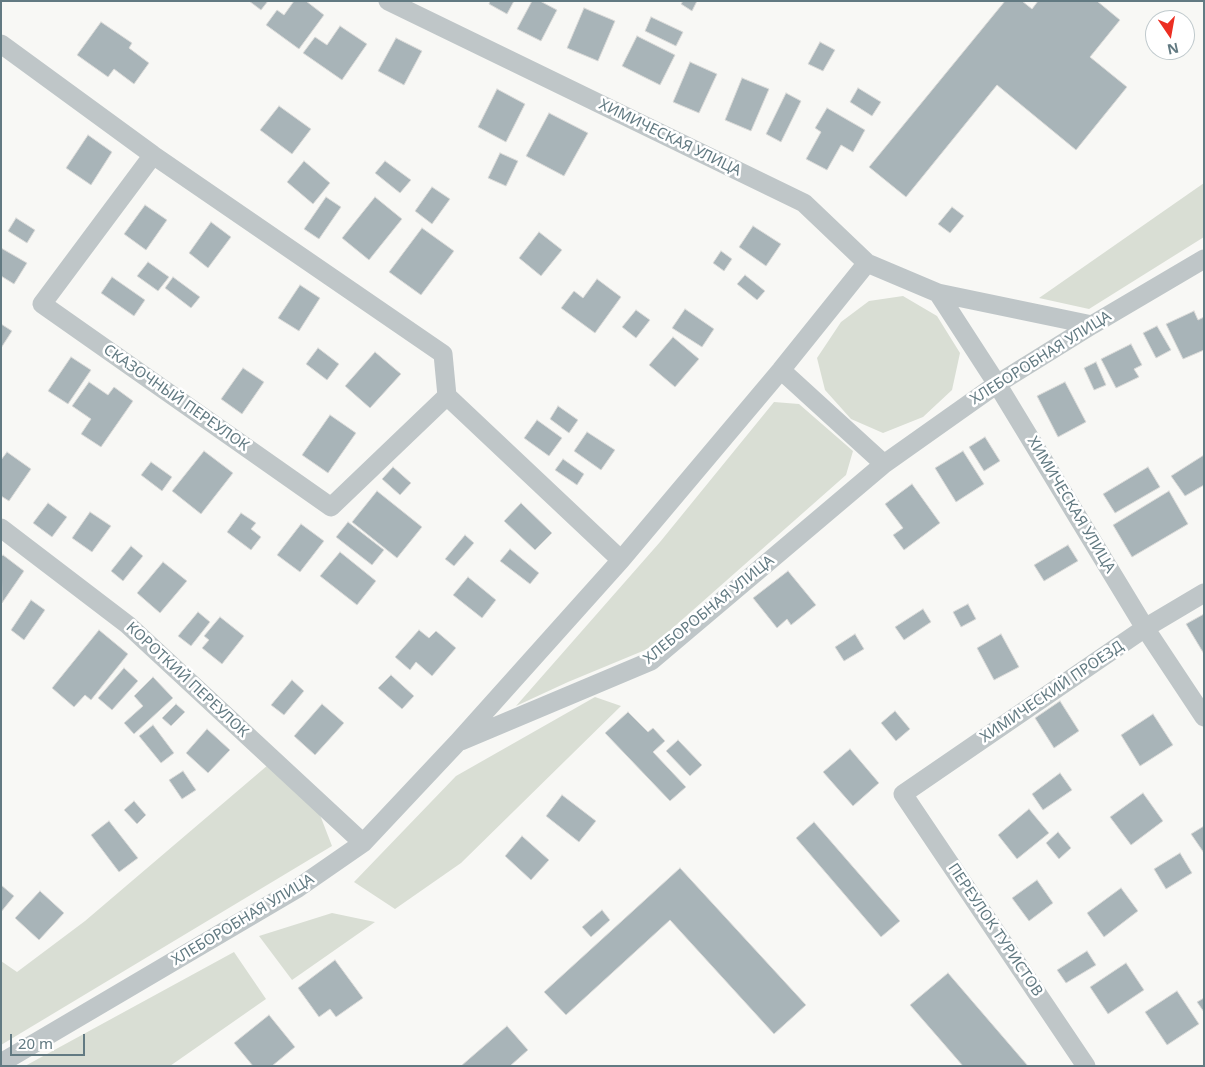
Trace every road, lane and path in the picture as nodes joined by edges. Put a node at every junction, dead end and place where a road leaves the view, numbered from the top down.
1 (388, 1) edge
2 (1, 44) edge
3 (154, 155) junction
4 (1204, 259) edge
5 (866, 263) junction
6 (938, 293) junction
7 (1092, 325) junction
8 (781, 370) junction
9 (997, 384) junction
10 (447, 396) junction
11 (884, 464) junction
12 (1, 528) edge
13 (620, 560) junction
14 (1204, 593) edge
15 (1145, 628) junction
16 (1204, 717) edge
17 (457, 743) junction
18 (903, 794) joint
19 (364, 843) junction
20 (1, 1063) edge
21 (1086, 1066) edge

1 - 5 street, ХИМИЧЕСКАЯ УЛИЦА
2 - 3 street
3 - 10 street
3 - 10 street, СКАЗОЧНЫЙ ПЕРЕУЛОК
4 - 7 street, ХЛЕБОРОБНАЯ УЛИЦА
5 - 6 street, ХИМИЧЕСКАЯ УЛИЦА
5 - 8 street, ХЛЕБОРОБНАЯ УЛИЦА
6 - 7 street, ХИМИЧЕСКАЯ УЛИЦА
6 - 9 street, ХИМИЧЕСКАЯ УЛИЦА
7 - 9 street, ХЛЕБОРОБНАЯ УЛИЦА
8 - 11 street
8 - 13 street, ХЛЕБОРОБНАЯ УЛИЦА
9 - 11 street, ХЛЕБОРОБНАЯ УЛИЦА
9 - 15 street, ХИМИЧЕСКАЯ УЛИЦА
10 - 13 street
11 - 17 street, ХЛЕБОРОБНАЯ УЛИЦА
12 - 19 street, КОРОТКИЙ ПЕРЕУЛОК
13 - 17 street, ХЛЕБОРОБНАЯ УЛИЦА
14 - 15 street, ХИМИЧЕСКИЙ ПРОЕЗД
15 - 16 street, ХИМИЧЕСКАЯ УЛИЦА
15 - 18 street, ХИМИЧЕСКИЙ ПРОЕЗД
17 - 19 street, ХЛЕБОРОБНАЯ УЛИЦА
18 - 21 street, ПЕРЕУЛОК ТУРИСТОВ
19 - 20 street, ХЛЕБОРОБНАЯ УЛИЦА

